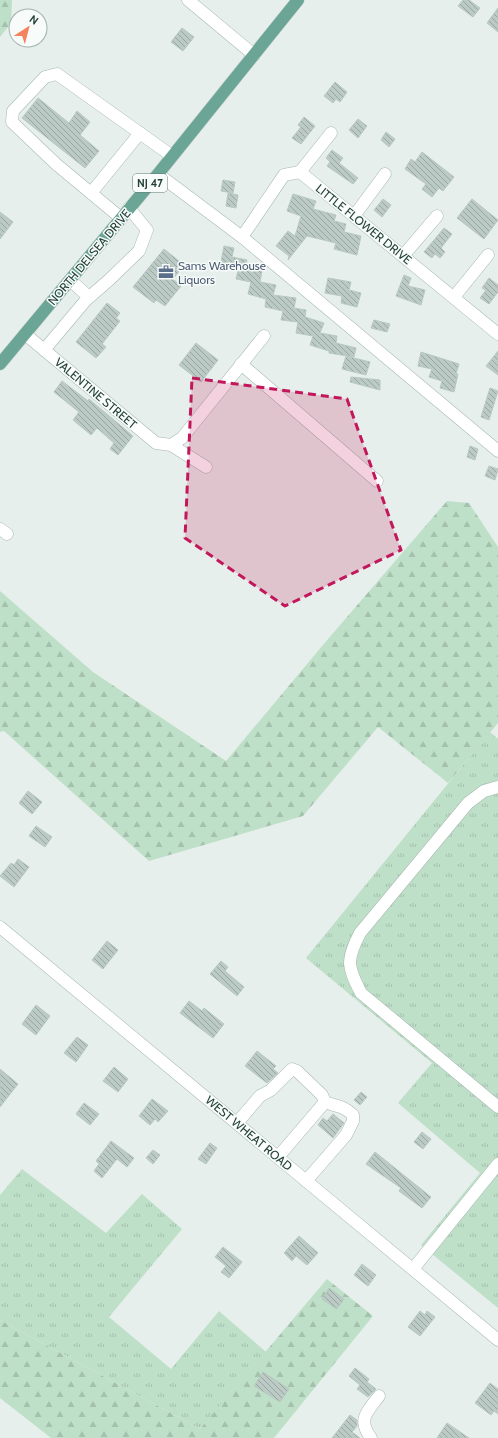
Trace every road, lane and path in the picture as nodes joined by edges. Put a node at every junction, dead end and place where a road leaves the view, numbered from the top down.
1 (188, 0) edge
2 (295, 1) edge
3 (254, 55) junction
4 (140, 133) junction
5 (331, 133) dead end
6 (172, 156) junction
7 (300, 172) junction
8 (158, 174) junction
9 (385, 174) dead end
10 (91, 193) junction
11 (130, 208) junction
12 (354, 216) junction
13 (437, 216) dead end
14 (121, 218) junction
15 (242, 237) junction
16 (488, 255) dead end
17 (403, 256) junction
18 (70, 280) junction
19 (454, 297) junction
20 (89, 298) junction
21 (25, 334) junction
22 (498, 334) edge
23 (264, 336) dead end
24 (44, 350) junction
25 (0, 364) edge
26 (241, 364) junction
27 (171, 445) junction
28 (498, 451) edge
29 (206, 467) dead end
30 (376, 481) dead end
31 (498, 787) edge
32 (0, 927) edge
33 (325, 1102) junction
34 (498, 1106) edge
35 (237, 1123) junction
36 (278, 1157) junction
37 (498, 1164) edge
38 (306, 1181) junction
39 (413, 1269) junction
40 (498, 1340) edge
41 (379, 1396) dead end
42 (371, 1438) edge

1 - 3 street
2 - 3 main road, NORTH DELSEA DRIVE / NJ 47
3 - 6 main road, NORTH DELSEA DRIVE / NJ 47
4 - 6 street
4 - 10 street
4 - 10 street
5 - 7 street
6 - 8 main road, NORTH DELSEA DRIVE / NJ 47
7 - 12 street, LITTLE FLOWER DRIVE
7 - 15 street
8 - 11 main road, NORTH DELSEA DRIVE / NJ 47
8 - 15 street
9 - 12 street
10 - 14 street
11 - 14 main road, NORTH DELSEA DRIVE / NJ 47
11 - 20 street
12 - 17 street, LITTLE FLOWER DRIVE
13 - 17 street
14 - 18 main road, NORTH DELSEA DRIVE / NJ 47
15 - 28 street
16 - 19 street
17 - 19 street, LITTLE FLOWER DRIVE
18 - 20 street
18 - 21 main road, NORTH DELSEA DRIVE / NJ 47
19 - 22 street, LITTLE FLOWER DRIVE
20 - 24 street
21 - 24 street, VALENTINE STREET
21 - 25 main road, NORTH DELSEA DRIVE / NJ 47
23 - 26 street
24 - 27 street, VALENTINE STREET
26 - 27 street
26 - 30 street
27 - 29 street, VALENTINE STREET
31 - 34 street
32 - 35 street, WEST WHEAT ROAD
33 - 35 street
33 - 36 street
33 - 38 street
35 - 36 street, WEST WHEAT ROAD
36 - 38 street, WEST WHEAT ROAD
37 - 39 street
38 - 39 street, WEST WHEAT ROAD
39 - 40 street, WEST WHEAT ROAD
41 - 42 street

